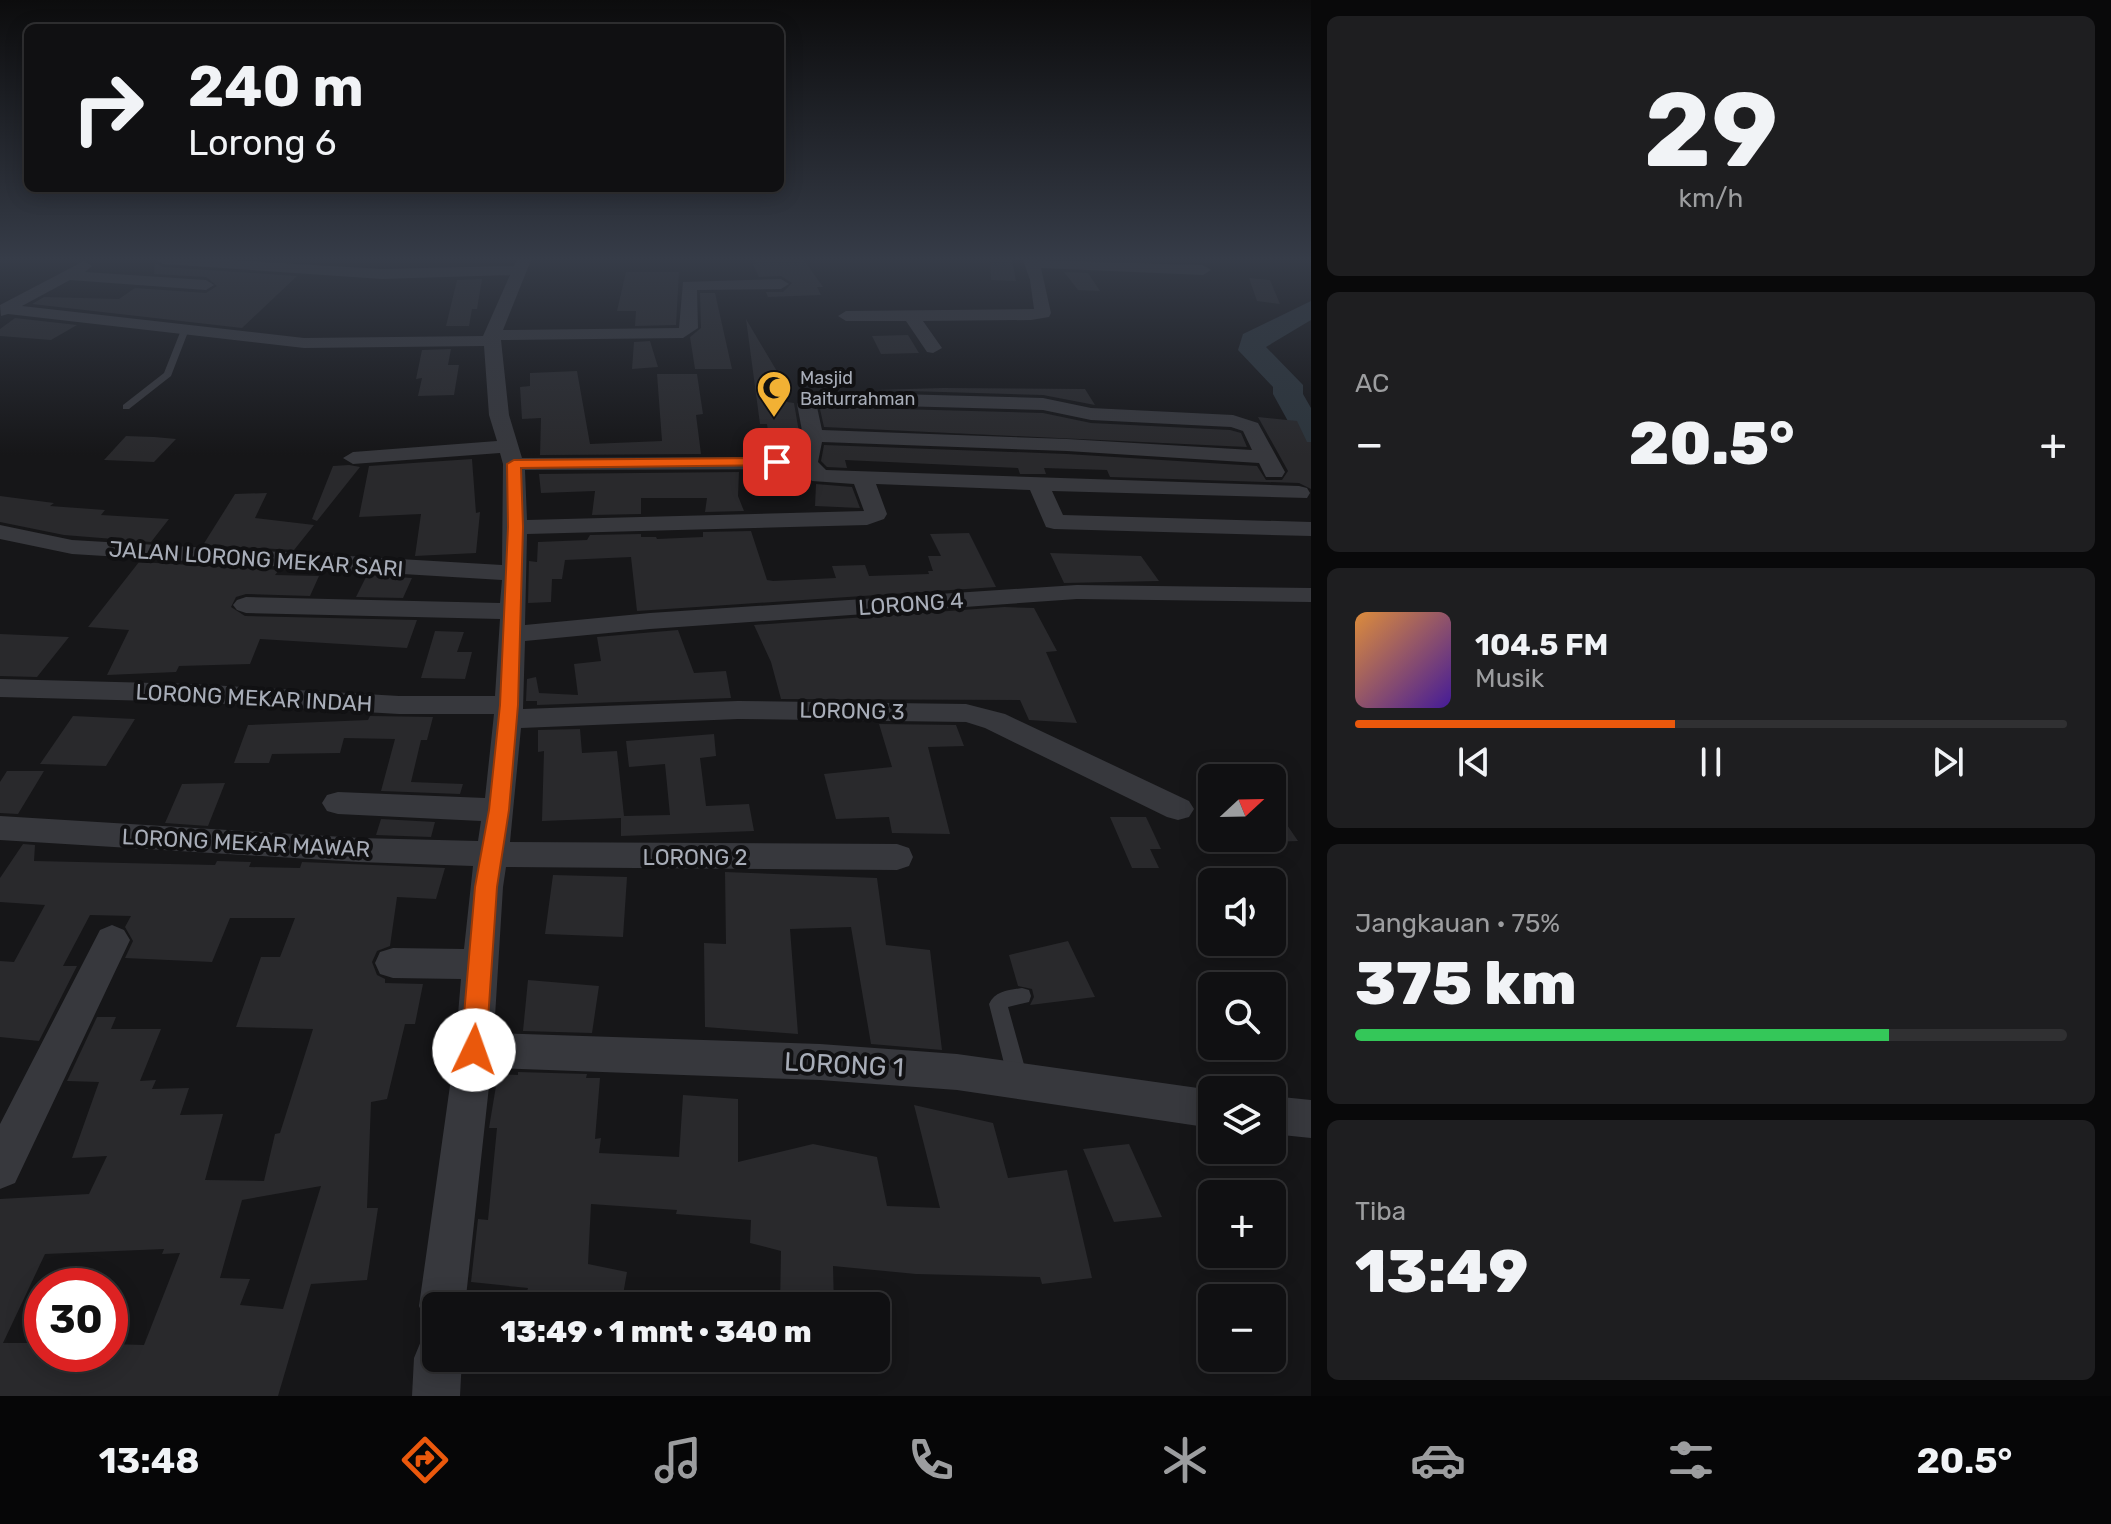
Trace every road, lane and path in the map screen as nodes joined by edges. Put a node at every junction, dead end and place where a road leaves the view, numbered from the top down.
1 (125, 325) edge
2 (497, 325) edge
3 (690, 325) edge
4 (918, 325) edge
5 (184, 332) junction
6 (492, 338) junction
7 (933, 348) dead end
8 (126, 407) dead end
9 (1091, 414) junction
10 (813, 436) junction
11 (1097, 446) junction
12 (511, 455) junction
13 (353, 458) dead end
14 (807, 463) junction
15 (864, 480) junction
16 (1039, 485) junction
17 (1109, 488) junction
18 (1299, 493) dead end
19 (516, 527) junction
20 (1311, 529) edge
21 (0, 532) edge
22 (514, 573) junction
23 (1311, 595) edge
24 (246, 605) dead end
25 (512, 623) junction
26 (0, 688) edge
27 (508, 712) junction
28 (338, 803) dead end
29 (1178, 809) dead end
30 (499, 810) junction
31 (0, 828) edge
32 (492, 854) junction
33 (897, 857) dead end
34 (112, 940) dead end
35 (393, 963) dead end
36 (479, 964) junction
37 (1022, 996) dead end
38 (474, 1050) junction
39 (1019, 1083) junction
40 (1198, 1107) edge
41 (1286, 1116) edge
42 (1311, 1119) edge
43 (0, 1168) edge
44 (444, 1292) edge
45 (437, 1372) edge
46 (436, 1396) edge

1 - 5 street
2 - 6 street
3 - 6 street
4 - 7 street
5 - 6 street
5 - 8 lane
6 - 12 street
9 - 10 street
9 - 11 street
9 - 11 street
10 - 11 street
10 - 14 street
11 - 17 street
12 - 13 street
12 - 14 street
12 - 19 street
14 - 15 street
15 - 16 street
15 - 19 street
16 - 17 street
16 - 20 street
17 - 18 street
19 - 22 street
21 - 22 street, JALAN LORONG MEKAR SARI
22 - 25 street
23 - 25 street, LORONG 4
24 - 25 street, LORONG 4
25 - 27 street
26 - 27 street, LORONG MEKAR INDAH
27 - 29 street, LORONG 3
27 - 30 street
28 - 30 street
30 - 32 street
31 - 32 street, LORONG MEKAR MAWAR
32 - 33 street, LORONG 2
32 - 36 street
34 - 43 street
35 - 36 street
36 - 38 street
37 - 39 lane
38 - 39 street, LORONG 1
38 - 44 street
39 - 40 street, LORONG 1
41 - 42 street
45 - 46 street

